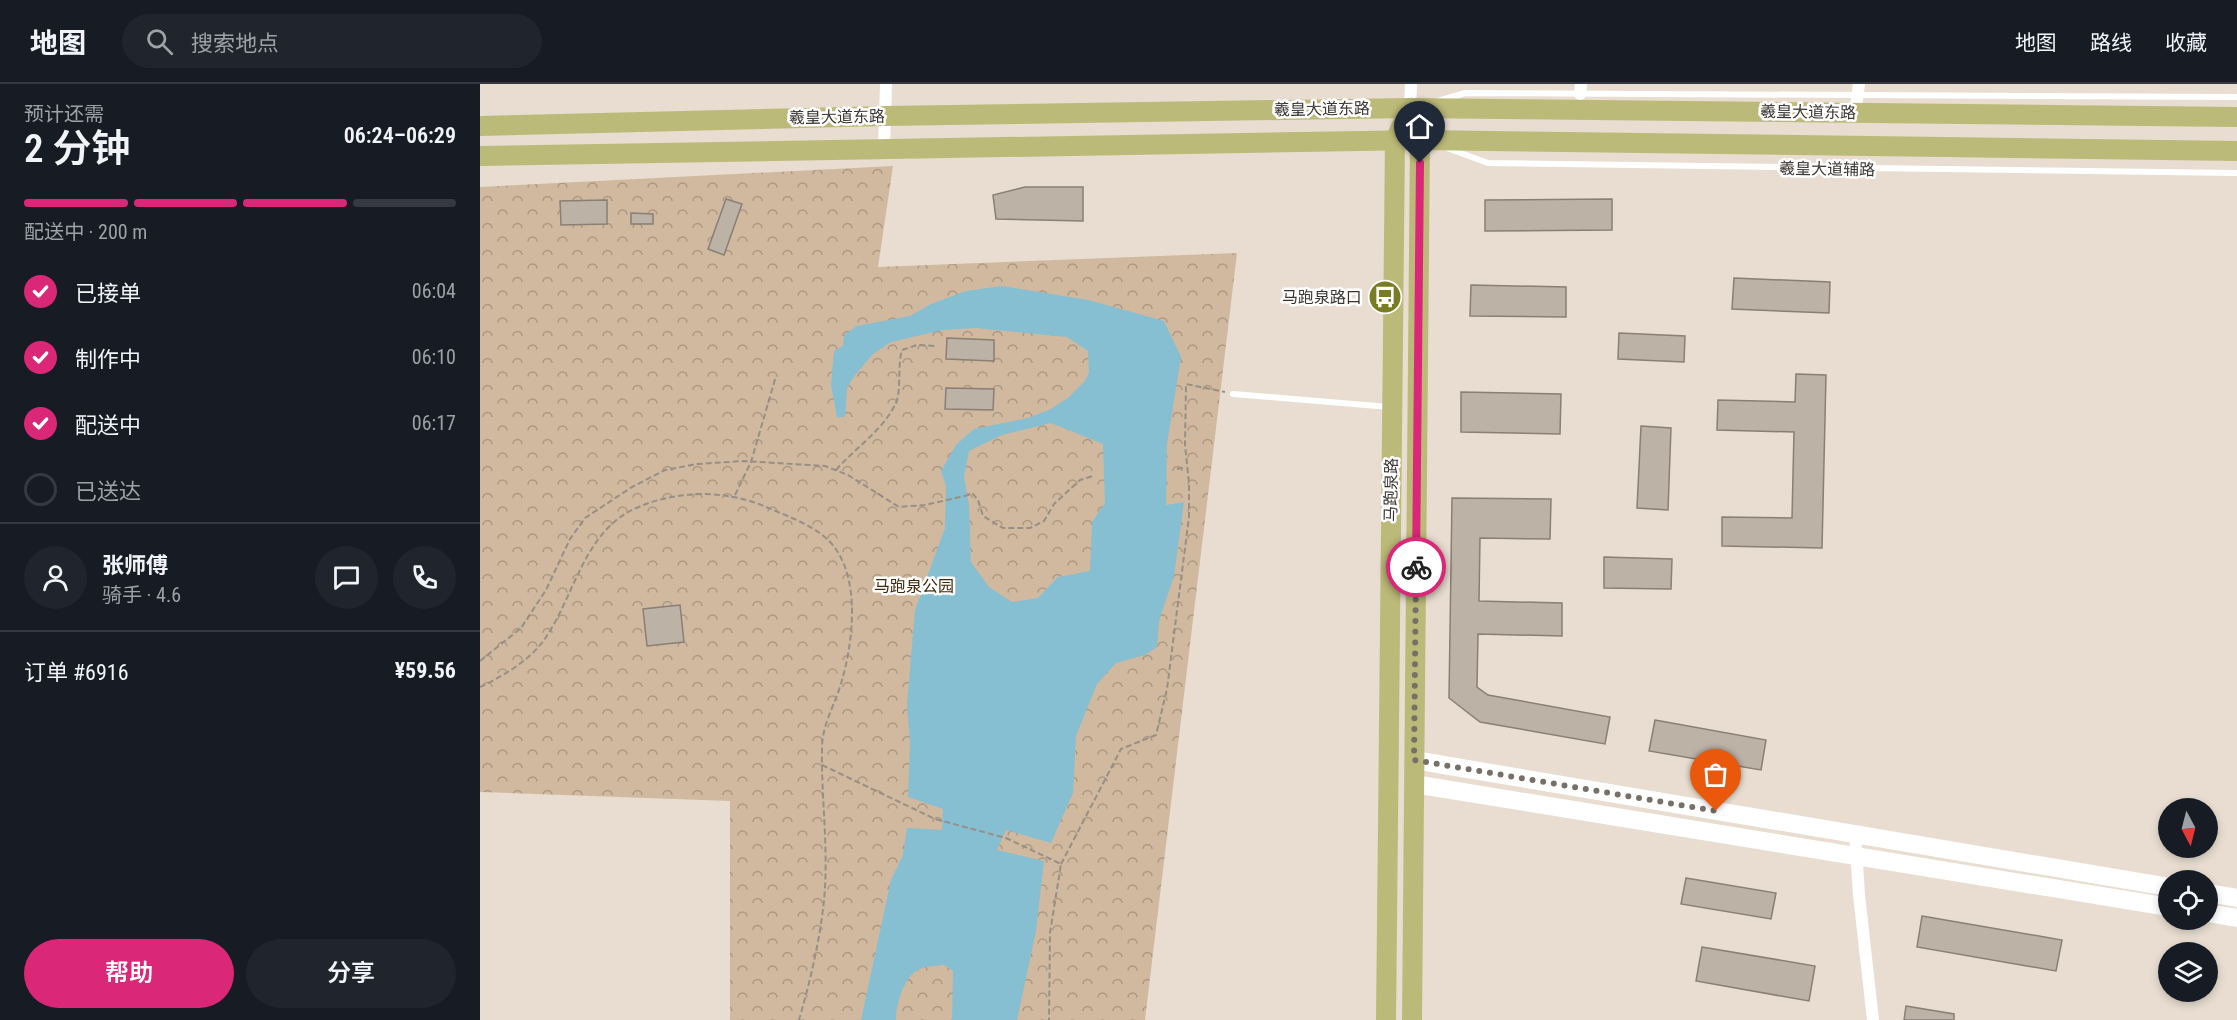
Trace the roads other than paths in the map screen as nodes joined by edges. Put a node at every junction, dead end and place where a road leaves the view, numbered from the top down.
1 (886, 84) edge
2 (1411, 84) edge
3 (1580, 89) edge
4 (2237, 96) edge
5 (1857, 98) edge
6 (1410, 108) junction
7 (885, 116) junction
8 (2237, 117) edge
9 (480, 126) edge
10 (1395, 140) junction
11 (1420, 140) junction
12 (884, 147) junction
13 (2237, 151) edge
14 (480, 156) edge
15 (2237, 173) edge
16 (1233, 394) road end
17 (1392, 407) junction
18 (1414, 760) junction
19 (1414, 784) junction
20 (1855, 834) junction
21 (1857, 856) junction
22 (2158, 884) edge
23 (2218, 895) edge
24 (2237, 898) edge
25 (2158, 905) edge
26 (2218, 915) edge
27 (2237, 918) edge
28 (1386, 1020) edge
29 (1412, 1020) edge
30 (1873, 1020) edge

1 - 7 street
2 - 6 street, 马跑泉路
3 - 5 lane
3 - 6 lane
4 - 5 lane
5 - 6 main road, 羲皇大道东路
5 - 8 main road, 羲皇大道东路
6 - 7 main road, 羲皇大道东路
6 - 10 main road, 马跑泉路
6 - 11 main road, 马跑泉路
7 - 9 main road, 羲皇大道东路
7 - 12 street
10 - 11 main road, 羲皇大道东路
10 - 12 main road, 羲皇大道东路
10 - 17 main road, 马跑泉路
11 - 13 main road, 羲皇大道东路
11 - 15 lane, 羲皇大道辅路
11 - 18 main road, 马跑泉路
12 - 14 main road, 羲皇大道东路
16 - 17 lane
17 - 28 main road, 马跑泉路
18 - 19 main road, 马跑泉路
18 - 20 street
19 - 21 street
19 - 29 main road, 马跑泉路
20 - 21 street
20 - 22 street
21 - 25 street
21 - 30 street
23 - 24 street
26 - 27 street

